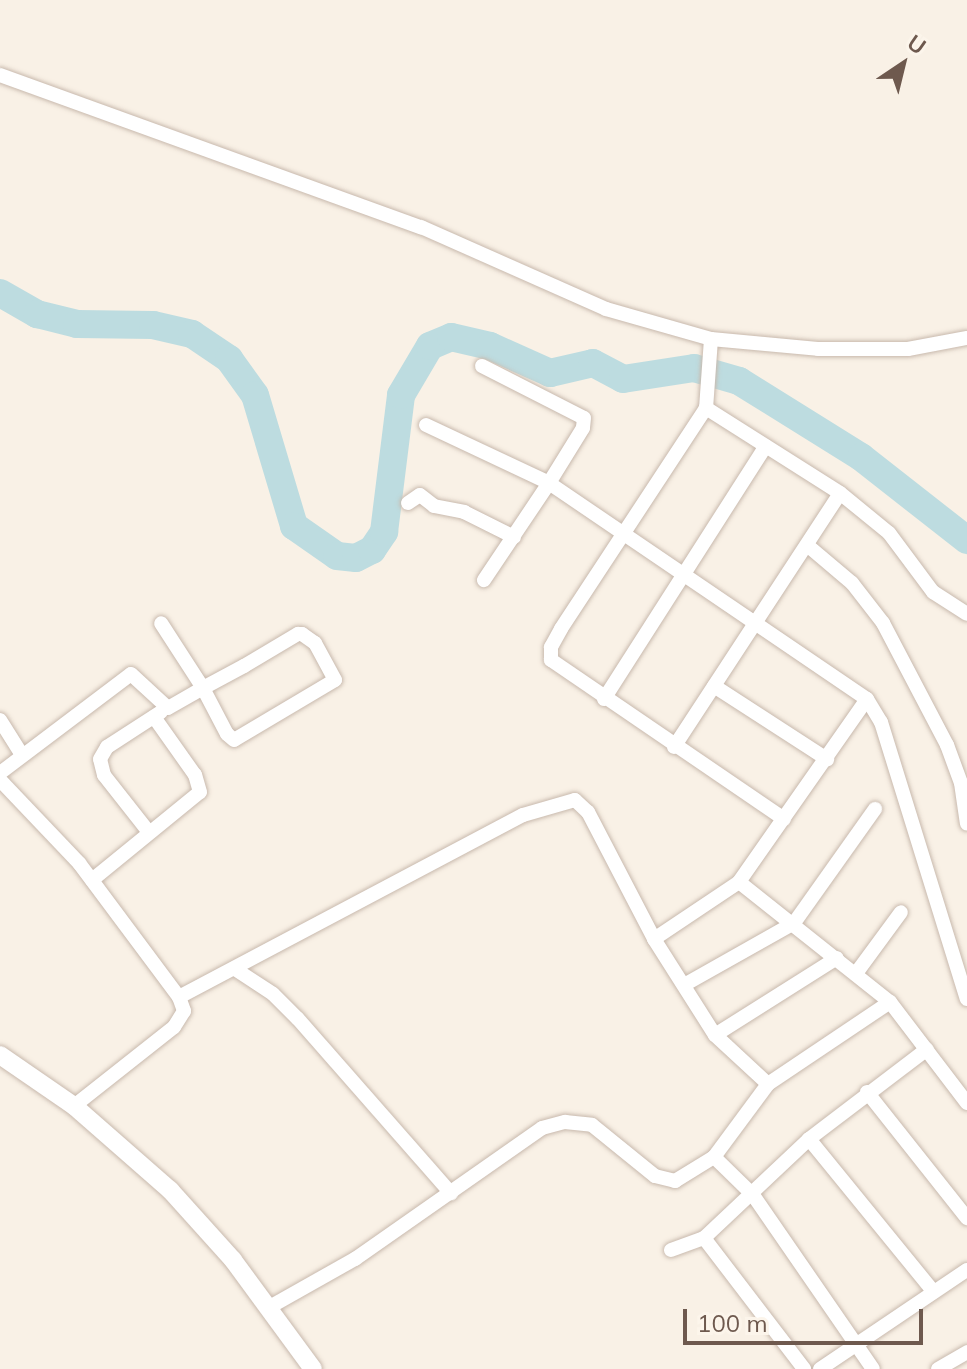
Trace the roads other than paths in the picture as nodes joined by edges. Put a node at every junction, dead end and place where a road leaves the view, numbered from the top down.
1 (0, 75) edge
2 (967, 338) edge
3 (712, 345) junction
4 (482, 366) dead end
5 (706, 408) junction
6 (426, 425) dead end
7 (766, 446) junction
8 (549, 483) junction
9 (840, 493) junction
10 (408, 503) dead end
11 (623, 529) junction
12 (514, 537) junction
13 (807, 545) junction
14 (686, 573) junction
15 (484, 580) dead end
16 (967, 614) edge
17 (161, 623) dead end
18 (756, 623) junction
19 (714, 686) junction
20 (203, 688) junction
21 (604, 699) junction
22 (867, 699) junction
23 (168, 708) junction
24 (154, 717) junction
25 (0, 720) edge
26 (674, 747) junction
27 (22, 755) junction
28 (827, 759) junction
29 (0, 771) edge
30 (0, 780) edge
31 (875, 809) dead end
32 (784, 819) junction
33 (967, 824) edge
34 (148, 831) junction
35 (92, 880) junction
36 (739, 882) junction
37 (901, 912) dead end
38 (794, 923) junction
39 (654, 939) junction
40 (837, 958) junction
41 (235, 969) junction
42 (857, 972) junction
43 (684, 985) junction
44 (179, 997) junction
45 (967, 999) edge
46 (890, 1002) junction
47 (715, 1035) junction
48 (927, 1049) junction
49 (0, 1055) edge
50 (768, 1084) junction
51 (867, 1092) junction
52 (967, 1103) edge
53 (74, 1106) junction
54 (809, 1139) junction
55 (714, 1157) junction
56 (451, 1193) junction
57 (753, 1195) junction
58 (967, 1218) edge
59 (704, 1238) junction
60 (671, 1250) dead end
61 (967, 1270) edge
62 (933, 1291) junction
63 (268, 1308) junction
64 (856, 1344) junction
65 (967, 1352) edge
66 (313, 1369) edge
67 (804, 1369) edge
68 (820, 1369) edge
69 (873, 1369) edge
70 (938, 1369) edge

1 - 3 street
2 - 3 street
3 - 5 street
4 - 8 street
5 - 7 street
5 - 11 street
6 - 8 street
7 - 9 street
7 - 14 street
8 - 11 street
8 - 12 street
9 - 13 street
9 - 16 street
10 - 12 street
11 - 14 street
11 - 21 street
12 - 15 street
13 - 18 street
13 - 33 street
14 - 18 street
14 - 21 street
17 - 20 street
18 - 19 street
18 - 22 street
19 - 26 street
19 - 28 street
20 - 20 street
20 - 23 street
21 - 26 street
22 - 28 street
22 - 45 street
23 - 24 street
23 - 27 street
24 - 34 street
24 - 34 street
25 - 27 street
26 - 32 street
27 - 29 street
28 - 32 street
30 - 35 street
31 - 38 street
32 - 36 street
34 - 35 street
35 - 44 street
36 - 38 street
36 - 39 street
37 - 42 street
38 - 40 street
38 - 43 street
39 - 41 street
39 - 43 street
40 - 42 street
40 - 47 street
41 - 44 street
41 - 56 street
42 - 46 street
43 - 47 street
44 - 53 street
46 - 48 street
46 - 50 street
47 - 50 street
48 - 51 street
48 - 52 street
49 - 53 street
50 - 55 street
51 - 54 street
51 - 58 street
53 - 63 street
54 - 57 street
54 - 62 street
55 - 56 street
55 - 57 street
56 - 63 street
57 - 59 street
57 - 64 street
59 - 60 street
59 - 67 street
61 - 62 street
62 - 64 street
63 - 66 street
64 - 68 street
64 - 69 street
65 - 70 street

